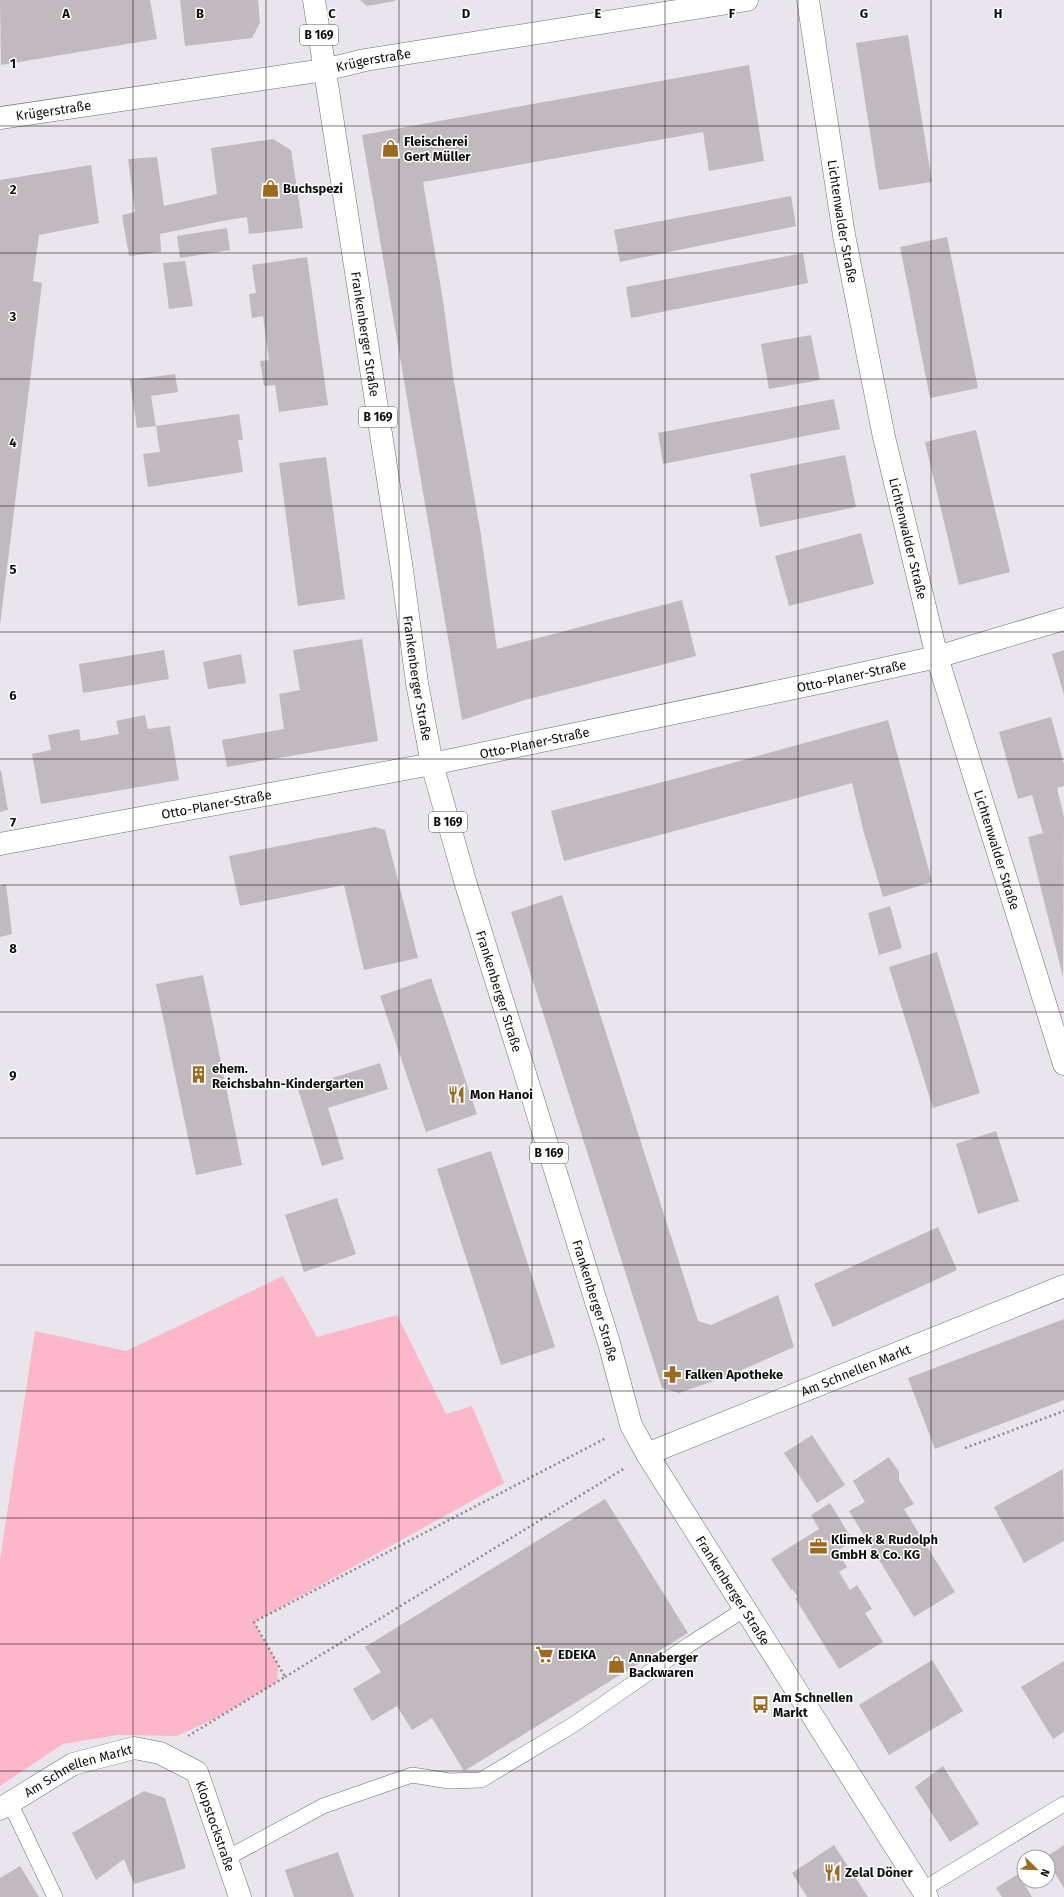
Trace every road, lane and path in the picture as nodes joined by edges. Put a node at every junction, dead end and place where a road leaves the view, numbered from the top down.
1 (314, 0) edge
2 (747, 0) edge
3 (808, 0) edge
4 (324, 70) junction
5 (0, 118) edge
6 (1064, 619) edge
7 (938, 657) junction
8 (432, 764) junction
9 (0, 844) edge
10 (1064, 1064) edge
11 (1064, 1286) edge
12 (1064, 1411) edge
13 (631, 1425) junction
14 (965, 1448) dead end
15 (647, 1454) junction
16 (745, 1609) junction
17 (285, 1677) junction
18 (160, 1753) junction
19 (1064, 1804) edge
20 (5, 1806) edge
21 (227, 1858) junction
22 (924, 1893) edge
23 (56, 1897) edge
24 (240, 1897) edge

1 - 4 street, Frankenberger Straße / B 169
2 - 4 street, Krügerstraße
3 - 7 street, Lichtenwalder Straße
4 - 5 street, Krügerstraße
4 - 8 street, Frankenberger Straße / B 169
6 - 7 street, Otto-Planer-Straße
7 - 8 street, Otto-Planer-Straße
7 - 10 street, Lichtenwalder Straße
8 - 9 street, Otto-Planer-Straße
8 - 13 street, Frankenberger Straße / B 169
11 - 15 street, Am Schnellen Markt
12 - 14 path
13 - 15 street, Frankenberger Straße / B 169
13 - 17 path
15 - 16 street, Frankenberger Straße
15 - 17 path
16 - 21 lane
16 - 22 street, Frankenberger Straße
17 - 18 path
18 - 20 street, Am Schnellen Markt
18 - 21 street, Klopstockstraße
19 - 22 lane
20 - 23 lane
21 - 24 street, Klopstockstraße

